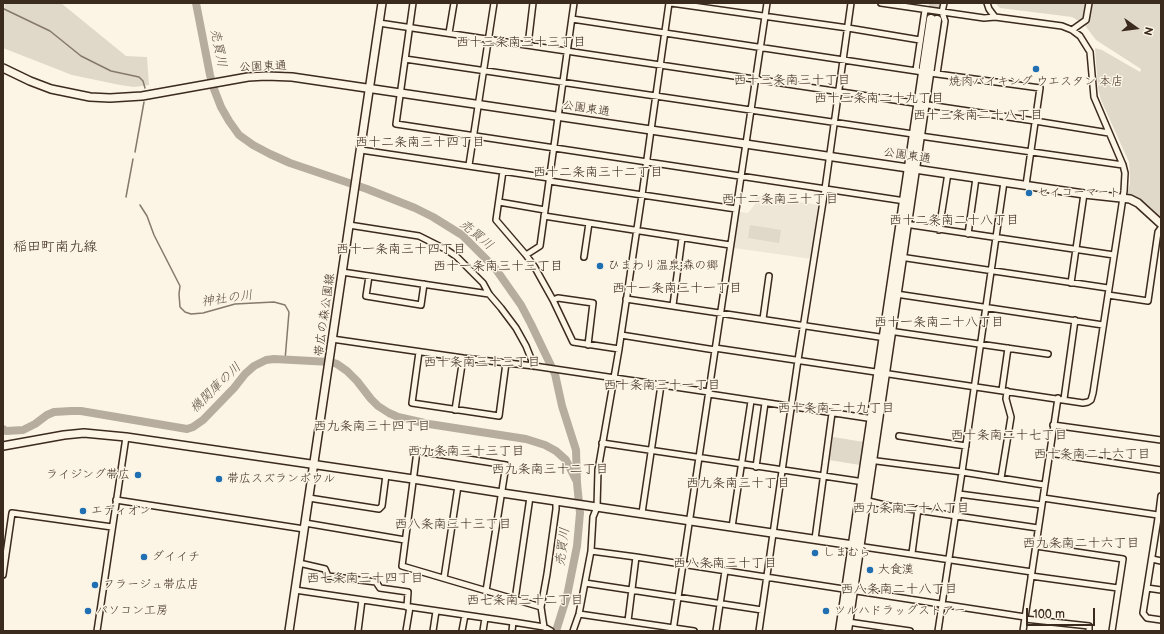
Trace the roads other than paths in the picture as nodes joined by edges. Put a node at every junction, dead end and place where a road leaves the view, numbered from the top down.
1 (382, 3) edge
2 (414, 3) edge
3 (454, 3) edge
4 (494, 3) edge
5 (533, 3) edge
6 (574, 3) edge
7 (670, 3) edge
8 (767, 3) edge
9 (851, 3) edge
10 (881, 3) edge
11 (944, 3) edge
12 (987, 3) edge
13 (1089, 3) edge
14 (925, 10) junction
15 (942, 12) junction
16 (765, 16) junction
17 (995, 17) junction
18 (572, 19) junction
19 (934, 19) tunnel mouth
20 (379, 23) junction
21 (410, 27) junction
22 (848, 28) junction
23 (1072, 30) junction
24 (665, 33) junction
25 (449, 34) junction
26 (488, 40) junction
27 (920, 40) junction
28 (528, 45) junction
29 (760, 48) junction
30 (567, 51) junction
31 (405, 59) junction
32 (843, 60) junction
33 (661, 64) junction
34 (3, 68) edge
35 (483, 71) junction
36 (926, 72) junction
37 (755, 79) junction
38 (562, 83) junction
39 (369, 88) junction
40 (839, 91) junction
41 (401, 92) junction
42 (656, 96) junction
43 (478, 104) junction
44 (922, 104) junction
45 (750, 111) junction
46 (558, 116) junction
47 (1035, 120) junction
48 (834, 123) junction
49 (651, 130) junction
50 (1109, 133) junction
51 (917, 135) junction
52 (474, 136) junction
53 (745, 143) junction
54 (553, 148) junction
55 (360, 150) junction
56 (1031, 152) junction
57 (830, 156) junction
58 (647, 162) junction
59 (469, 165) junction
60 (1123, 165) junction
61 (912, 168) junction
62 (503, 171) junction
63 (948, 173) junction
64 (740, 176) junction
65 (976, 178) junction
66 (549, 180) junction
67 (1004, 182) junction
68 (1026, 185) junction
69 (825, 189) junction
70 (1084, 194) junction
71 (642, 195) junction
72 (1122, 198) junction
73 (907, 201) junction
74 (499, 202) junction
75 (736, 209) junction
76 (545, 210) junction
77 (544, 216) junction
78 (589, 223) junction
79 (903, 224) junction
80 (1161, 224) edge
81 (349, 225) junction
82 (1161, 228) edge
83 (939, 230) junction
84 (636, 231) junction
85 (968, 234) junction
86 (682, 238) junction
87 (996, 238) junction
88 (730, 245) junction
89 (1076, 250) junction
90 (526, 255) junction
91 (1114, 255) junction
92 (584, 257) dead end
93 (899, 257) junction
94 (992, 271) junction
95 (342, 272) junction
96 (369, 276) junction
97 (769, 276) dead end
98 (1071, 283) junction
99 (424, 284) junction
100 (1108, 288) junction
101 (489, 294) junction
102 (896, 294) junction
103 (1108, 295) junction
104 (626, 299) junction
105 (553, 300) junction
106 (673, 305) junction
107 (986, 306) junction
108 (720, 312) junction
109 (763, 319) junction
110 (1075, 320) junction
111 (804, 325) junction
112 (1103, 325) junction
113 (887, 334) junction
114 (621, 335) junction
115 (332, 339) junction
116 (981, 343) junction
117 (588, 345) junction
118 (1008, 348) junction
119 (619, 349) junction
120 (715, 349) junction
121 (419, 352) junction
122 (1048, 354) dead end
123 (463, 358) junction
124 (798, 360) junction
125 (506, 363) junction
126 (535, 366) junction
127 (882, 372) junction
128 (614, 378) junction
129 (661, 385) junction
130 (974, 386) junction
131 (1004, 391) junction
132 (709, 393) junction
133 (1058, 398) junction
134 (1064, 399) junction
135 (751, 401) junction
136 (765, 403) junction
137 (792, 407) junction
138 (455, 410) junction
139 (832, 414) junction
140 (875, 419) junction
141 (1053, 425) junction
142 (899, 436) dead end
143 (126, 437) junction
144 (1161, 440) edge
145 (602, 443) junction
146 (3, 446) edge
147 (966, 446) junction
148 (652, 450) junction
149 (1049, 453) junction
150 (699, 458) junction
151 (869, 460) junction
152 (742, 464) junction
153 (314, 465) junction
154 (756, 467) junction
155 (782, 470) junction
156 (1161, 470) edge
157 (962, 472) junction
158 (386, 475) junction
159 (824, 476) junction
160 (1001, 478) junction
161 (413, 479) junction
162 (866, 483) junction
163 (1044, 485) junction
164 (458, 486) junction
165 (502, 493) junction
166 (959, 494) junction
167 (1161, 496) edge
168 (530, 497) junction
169 (309, 498) junction
170 (1043, 498) junction
171 (116, 500) junction
172 (863, 500) junction
173 (559, 501) junction
174 (594, 506) junction
175 (1042, 506) junction
176 (918, 509) junction
177 (642, 513) junction
178 (1159, 513) edge
179 (956, 515) junction
180 (689, 521) junction
181 (305, 526) junction
182 (112, 527) junction
183 (732, 527) junction
184 (1038, 528) junction
185 (773, 533) junction
186 (815, 539) junction
187 (405, 540) junction
188 (856, 546) junction
189 (1036, 546) junction
190 (591, 551) junction
191 (912, 554) junction
192 (636, 557) junction
193 (948, 559) junction
194 (1152, 559) junction
195 (1161, 561) edge
196 (299, 563) junction
197 (683, 564) junction
198 (726, 571) junction
199 (1032, 574) junction
200 (3, 575) edge
201 (767, 577) junction
202 (444, 578) junction
203 (585, 583) junction
204 (1118, 588) junction
205 (1147, 588) junction
206 (295, 590) junction
207 (632, 590) junction
208 (850, 590) junction
209 (1161, 590) edge
210 (486, 591) junction
211 (678, 597) junction
212 (362, 600) junction
213 (515, 600) junction
214 (721, 603) junction
215 (942, 603) junction
216 (408, 607) junction
217 (541, 607) junction
218 (762, 610) junction
219 (436, 611) junction
220 (579, 614) junction
221 (465, 615) junction
222 (485, 618) junction
223 (1025, 618) junction
224 (1161, 620) edge
225 (628, 621) junction
226 (513, 622) junction
227 (848, 622) junction
228 (547, 629) edge
229 (674, 630) edge
230 (97, 631) edge
231 (289, 631) edge
232 (358, 631) edge
233 (406, 631) edge
234 (433, 631) edge
235 (462, 631) edge
236 (483, 631) edge
237 (512, 631) edge
238 (573, 631) edge
239 (694, 631) edge
240 (716, 631) edge
241 (759, 631) edge
242 (840, 631) edge
243 (847, 631) edge
244 (910, 631) edge
245 (938, 631) edge
246 (1023, 631) edge
247 (1088, 631) edge
248 (1112, 631) edge

1 - 20 street, 帯広の森公園線
2 - 21 street
3 - 25 street
4 - 26 street
5 - 28 street
6 - 18 street
7 - 16 street
7 - 24 street
8 - 16 street
9 - 22 street
10 - 14 street
11 - 15 street
12 - 17 street
13 - 23 street
14 - 15 street
14 - 27 street
15 - 17 street
15 - 36 street
16 - 22 street
16 - 29 street
17 - 23 street
18 - 24 street
18 - 30 street
19 - 36 main road
20 - 21 street
20 - 39 street, 帯広の森公園線
21 - 25 street
21 - 31 street
22 - 27 street
22 - 32 street
23 - 50 street
24 - 29 street
24 - 33 street
25 - 26 street
26 - 28 street
26 - 35 street
27 - 36 street
28 - 30 street
29 - 32 street
29 - 37 street
30 - 33 street
30 - 38 street
31 - 35 street
31 - 41 street
32 - 36 street
32 - 40 street
33 - 37 street
33 - 42 street
34 - 39 street, 公園東通
35 - 38 street
35 - 43 street
36 - 44 main road
36 - 47 street
37 - 40 street
37 - 45 street
38 - 42 street
38 - 46 street
39 - 41 street, 公園東通
39 - 55 street, 帯広の森公園線
40 - 44 street
40 - 48 street
41 - 43 street, 公園東通
41 - 52 street
42 - 45 street
42 - 49 street
43 - 46 street, 公園東通
43 - 52 street
44 - 47 street
44 - 51 main road
45 - 48 street
45 - 53 street
46 - 49 street, 公園東通
46 - 54 street
47 - 50 street
47 - 56 street
48 - 51 street
48 - 57 street
49 - 53 street, 公園東通
49 - 58 street
50 - 60 street
51 - 56 street
51 - 61 main road
52 - 54 street
52 - 59 street
53 - 57 street, 公園東通
53 - 64 street
54 - 58 street
54 - 66 street
55 - 59 street
55 - 81 street, 帯広の森公園線
56 - 60 street
56 - 68 street
57 - 61 street, 公園東通
57 - 69 street
58 - 64 street
58 - 71 street
59 - 62 street
60 - 72 street
61 - 63 street, 公園東通
61 - 73 main road
62 - 66 street
62 - 74 street
63 - 65 street, 公園東通
63 - 83 street
64 - 69 street
64 - 75 street
65 - 67 street, 公園東通
65 - 85 street
66 - 71 street
66 - 76 street
67 - 68 street, 公園東通
67 - 87 street
68 - 70 street, 公園東通
69 - 73 street
69 - 111 street
70 - 72 street, 公園東通
70 - 89 street
71 - 75 street
71 - 84 street
72 - 80 street, 公園東通
72 - 91 street
73 - 79 main road
74 - 76 street
74 - 90 street
75 - 88 street
76 - 77 street
77 - 78 street
77 - 90 street
78 - 84 street
78 - 92 street
79 - 83 street
79 - 93 main road
81 - 95 street, 帯広の森公園線
81 - 101 street
82 - 103 street
83 - 85 street
84 - 86 street
84 - 104 street
85 - 87 street
86 - 88 street
86 - 106 street
87 - 89 street
87 - 94 street
88 - 108 street
89 - 91 street
89 - 98 street
90 - 105 street
91 - 100 street
93 - 94 street
93 - 102 main road
93 - 113 main road
94 - 98 street
94 - 107 street
95 - 96 street
95 - 115 street, 帯広の森公園線
96 - 99 street
96 - 99 street
97 - 109 street
98 - 100 street
99 - 101 street
100 - 103 street
101 - 126 street
102 - 107 street
102 - 113 main road
103 - 112 street
104 - 106 street
104 - 114 street
105 - 117 street
105 - 117 street
106 - 108 street
107 - 110 street
107 - 116 street
108 - 109 street
108 - 120 street
109 - 111 street
110 - 112 street
110 - 134 street
111 - 113 street
111 - 124 street
112 - 134 street
113 - 116 street
113 - 127 main road
114 - 119 street
114 - 120 street
115 - 121 street
115 - 153 street, 帯広の森公園線
116 - 118 street
116 - 130 street
117 - 119 street
118 - 122 street
118 - 131 street
119 - 128 street
120 - 124 street
120 - 132 street
121 - 123 street
121 - 138 street
123 - 125 street
123 - 138 street
124 - 127 street
124 - 137 street
125 - 126 street
125 - 138 street
126 - 128 street
127 - 130 street
127 - 140 main road
128 - 129 street
128 - 145 street
129 - 132 street
129 - 148 street
130 - 131 street
130 - 147 street
131 - 133 street
131 - 160 street
132 - 135 street
132 - 150 street
133 - 134 street
133 - 141 street
135 - 136 street
135 - 152 street
136 - 137 street
136 - 154 street
137 - 139 street
137 - 155 street
139 - 140 street
139 - 159 street
140 - 151 main road
141 - 144 street
141 - 149 street
142 - 147 street
143 - 146 street
143 - 153 street
143 - 171 street
145 - 148 street
145 - 174 street
147 - 157 street
148 - 150 street
148 - 177 street
149 - 156 street
149 - 163 street
150 - 152 street
150 - 180 street
151 - 157 street
151 - 162 main road
152 - 154 street
152 - 183 street
153 - 158 street
153 - 169 street, 帯広の森公園線
154 - 155 street
155 - 159 street
155 - 185 street
157 - 160 street
157 - 166 street
158 - 161 street
158 - 169 street
159 - 162 street
159 - 186 street
160 - 163 street
161 - 164 street
161 - 165 street
161 - 187 street
162 - 172 main road
163 - 170 street
164 - 165 street
164 - 202 street
165 - 168 street
165 - 210 street
166 - 175 street
166 - 179 street
167 - 178 street
168 - 173 street
168 - 213 street
169 - 181 street, 帯広の森公園線
170 - 175 street
170 - 178 street
171 - 181 street
171 - 182 street
172 - 176 street
172 - 188 main road
173 - 174 street
173 - 217 street
174 - 177 street
174 - 190 street
175 - 184 street
176 - 179 street
176 - 191 street
177 - 180 street
178 - 194 street
179 - 184 street
179 - 193 street
180 - 183 street
180 - 197 street
181 - 187 street
181 - 196 street, 帯広の森公園線
182 - 200 street
182 - 230 street
183 - 185 street
184 - 189 street
185 - 186 street
185 - 201 street
186 - 188 street
187 - 202 street
188 - 191 street
188 - 208 main road
189 - 199 street
189 - 204 street
190 - 192 street
190 - 203 street
191 - 193 street
192 - 197 street
192 - 207 street
193 - 199 street
193 - 215 street
194 - 195 street
194 - 205 street
196 - 206 street, 帯広の森公園線
196 - 216 street
197 - 198 street
197 - 211 street
198 - 201 street
198 - 214 street
199 - 204 street
199 - 223 street
201 - 208 street
201 - 218 street
202 - 210 street
203 - 207 street
203 - 220 street
204 - 248 street
205 - 209 street
205 - 224 street
206 - 212 street
206 - 231 street, 帯広の森公園線
207 - 211 street
207 - 225 street
208 - 215 street
208 - 227 main road
208 - 242 main road
210 - 213 street
211 - 214 street
211 - 229 street
212 - 216 street
212 - 232 street
213 - 217 street
214 - 218 street
214 - 240 street
215 - 223 street
215 - 245 street
216 - 219 street
216 - 233 street
217 - 228 street
218 - 241 street
219 - 221 street
219 - 234 street
220 - 225 street
220 - 238 street
221 - 222 street
221 - 235 street
222 - 226 street
222 - 236 street
223 - 246 street
223 - 247 street
225 - 229 street
226 - 228 street
226 - 237 street
227 - 243 main road
227 - 244 street
229 - 239 street

